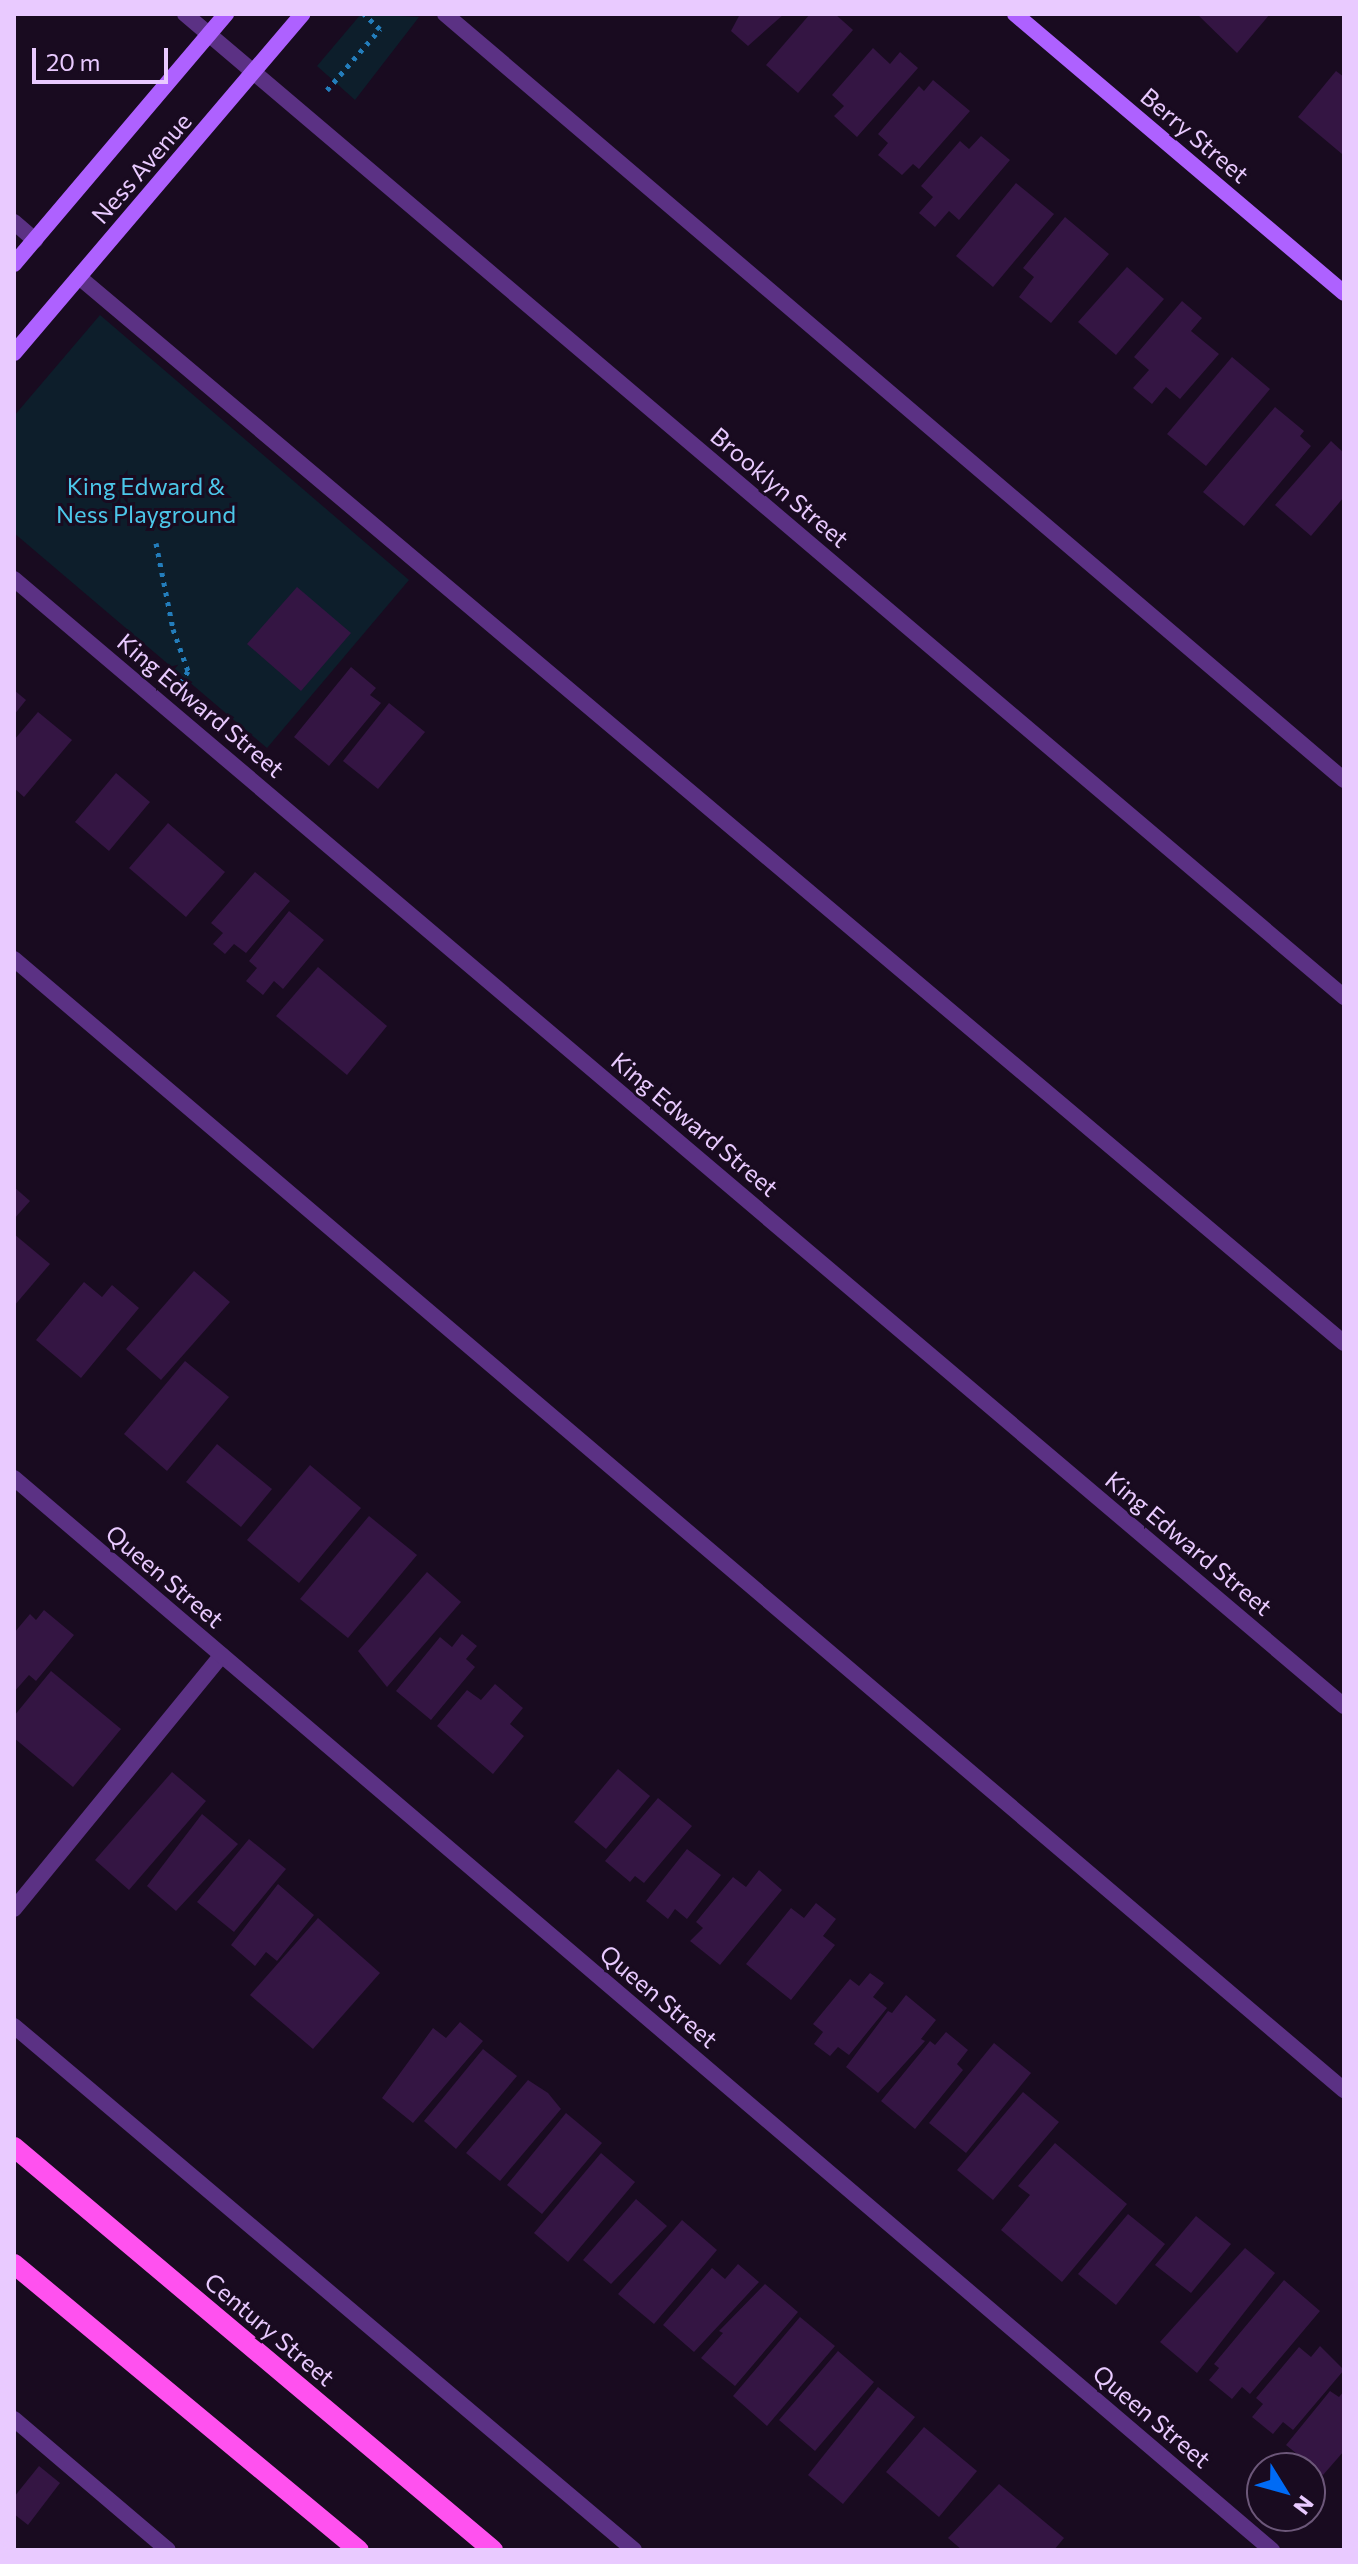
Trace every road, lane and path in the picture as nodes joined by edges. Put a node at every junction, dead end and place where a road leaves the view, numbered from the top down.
1 (185, 14) edge
2 (226, 14) edge
3 (303, 14) edge
4 (364, 14) edge
5 (445, 14) edge
6 (1015, 14) edge
7 (208, 34) junction
8 (254, 73) junction
9 (327, 90) dead end
10 (14, 222) edge
11 (35, 240) junction
12 (14, 264) edge
13 (79, 277) junction
14 (1344, 293) edge
15 (14, 353) edge
16 (156, 543) dead end
17 (14, 579) edge
18 (181, 682) dead end
19 (1344, 780) edge
20 (14, 959) edge
21 (1344, 997) edge
22 (1344, 1343) edge
23 (14, 1478) edge
24 (222, 1655) junction
25 (1344, 1706) edge
26 (14, 1909) edge
27 (14, 2026) edge
28 (1344, 2090) edge
29 (14, 2147) edge
30 (14, 2264) edge
31 (14, 2419) edge
32 (168, 2550) edge
33 (359, 2550) edge
34 (493, 2550) edge
35 (634, 2550) edge
36 (1272, 2550) edge

1 - 7 street, Brooklyn Street
2 - 7 main road, Ness Avenue
3 - 8 main road, Ness Avenue
4 - 9 path
5 - 19 street
6 - 14 main road, Berry Street
7 - 8 street, Brooklyn Street
7 - 11 main road, Ness Avenue
8 - 13 main road, Ness Avenue
8 - 21 street, Brooklyn Street
10 - 11 street
11 - 12 main road, Ness Avenue
13 - 15 main road, Ness Avenue
13 - 22 street
16 - 18 path
17 - 25 street, King Edward Street
20 - 28 street
23 - 24 street, Queen Street
24 - 26 street
24 - 36 street, Queen Street
27 - 35 street
29 - 34 main road, Century Street
30 - 33 main road
31 - 32 street

